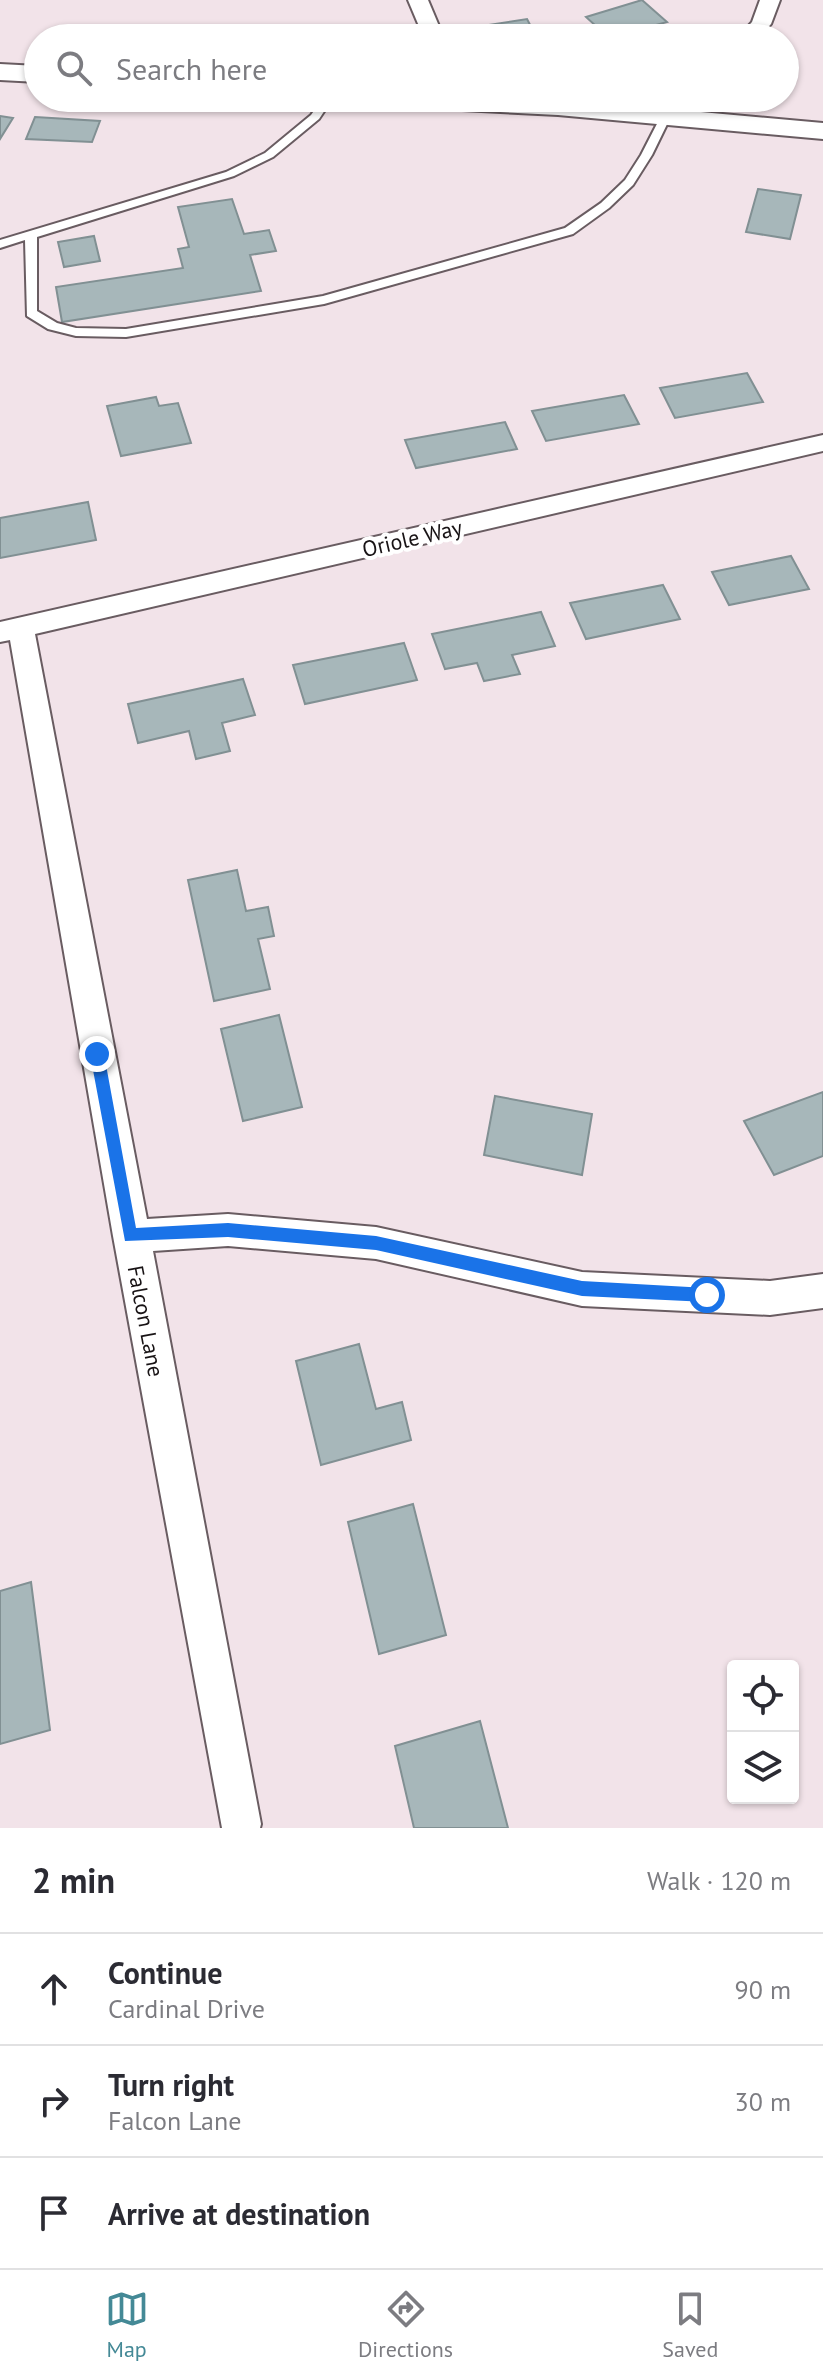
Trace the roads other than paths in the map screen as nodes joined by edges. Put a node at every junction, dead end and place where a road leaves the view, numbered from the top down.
1 (418, 0) edge
2 (770, 0) edge
3 (428, 24) edge
4 (761, 24) edge
5 (24, 74) edge
6 (2, 75) edge
7 (318, 112) edge
8 (618, 112) edge
9 (666, 116) junction
10 (823, 131) edge
11 (31, 235) junction
12 (0, 244) edge
13 (823, 443) edge
14 (10, 630) edge
15 (130, 1236) junction
16 (823, 1291) edge
17 (241, 1824) dead end

1 - 3 street
2 - 4 street
5 - 6 street
7 - 11 lane
8 - 9 street
9 - 10 street
9 - 11 lane
11 - 12 lane
13 - 14 street, Oriole Way
14 - 15 street, Falcon Lane
15 - 16 street
15 - 17 street, Falcon Lane

